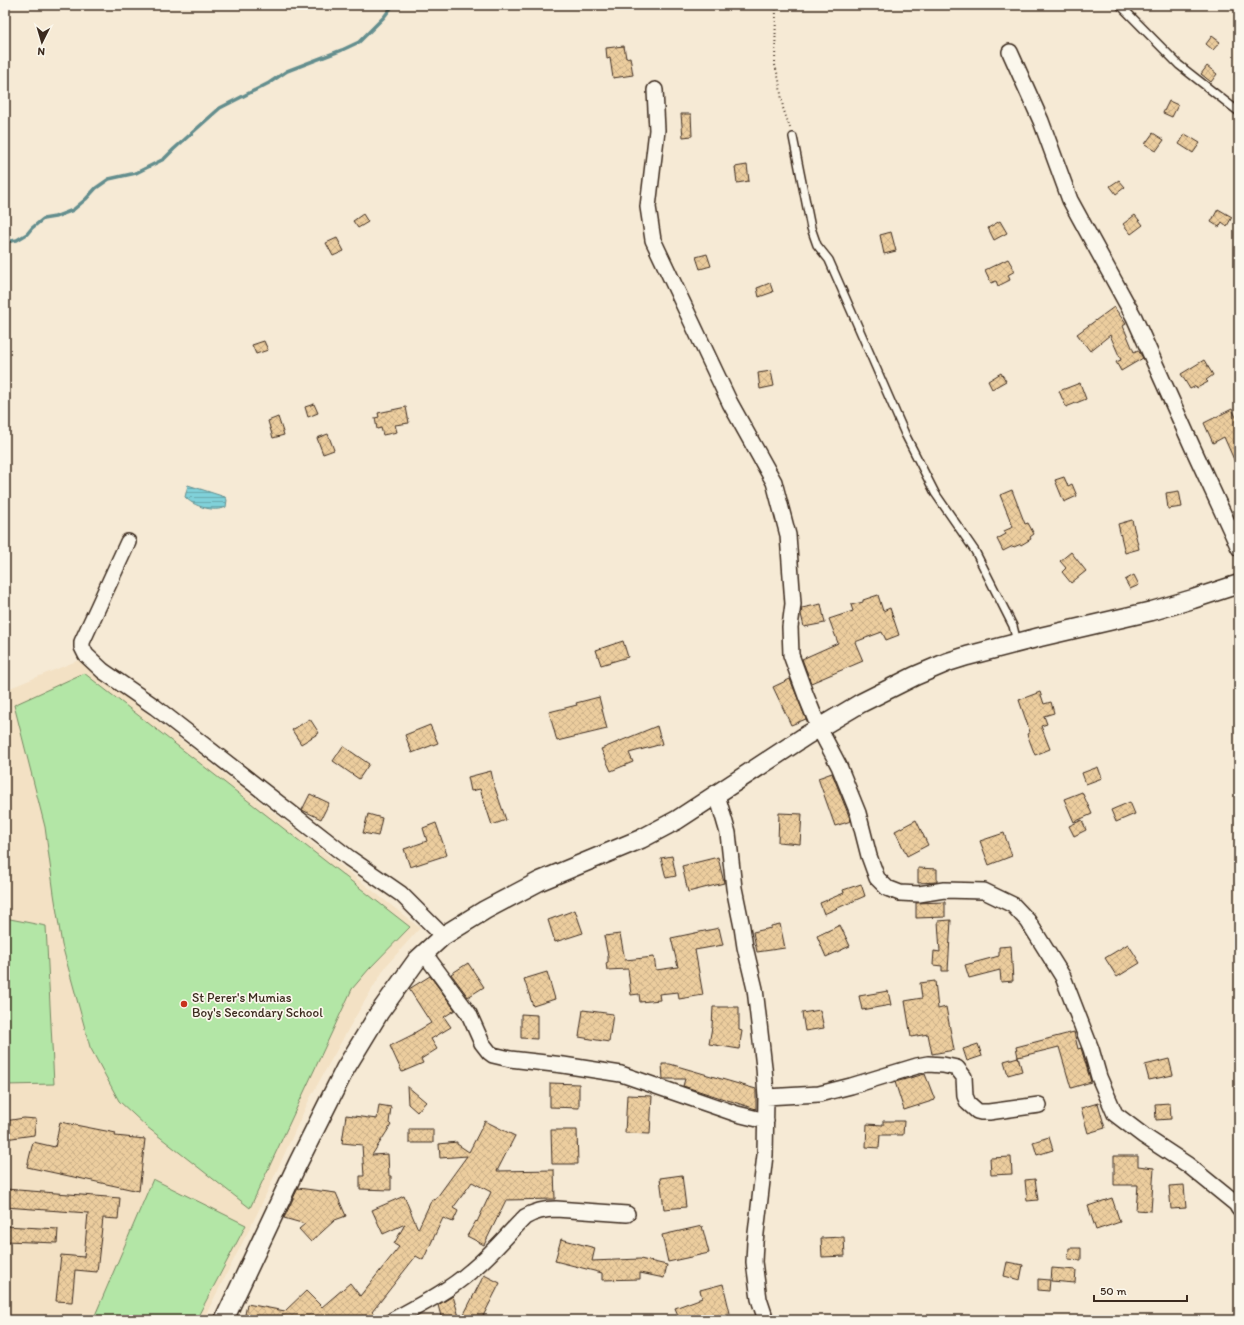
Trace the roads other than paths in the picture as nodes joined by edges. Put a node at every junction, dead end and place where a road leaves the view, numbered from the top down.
1 (1120, 5) edge
2 (1010, 52) dead end
3 (655, 90) dead end
4 (1239, 112) edge
5 (793, 137) road end
6 (128, 542) dead end
7 (1239, 548) edge
8 (1239, 584) edge
9 (1017, 642) junction
10 (819, 728) junction
11 (716, 795) junction
12 (443, 936) junction
13 (424, 953) junction
14 (766, 1097) junction
15 (1039, 1105) dead end
16 (766, 1121) junction
17 (1239, 1209) edge
18 (627, 1214) dead end
19 (224, 1320) edge
20 (393, 1320) edge
21 (766, 1320) edge

1 - 4 lane
2 - 7 street
3 - 10 street
5 - 9 lane
6 - 12 street
8 - 9 street
9 - 10 street
10 - 11 street
10 - 17 street
11 - 12 street
11 - 14 street
12 - 13 street
13 - 16 street
13 - 19 street
14 - 15 street
14 - 16 street
16 - 21 street
18 - 20 street

